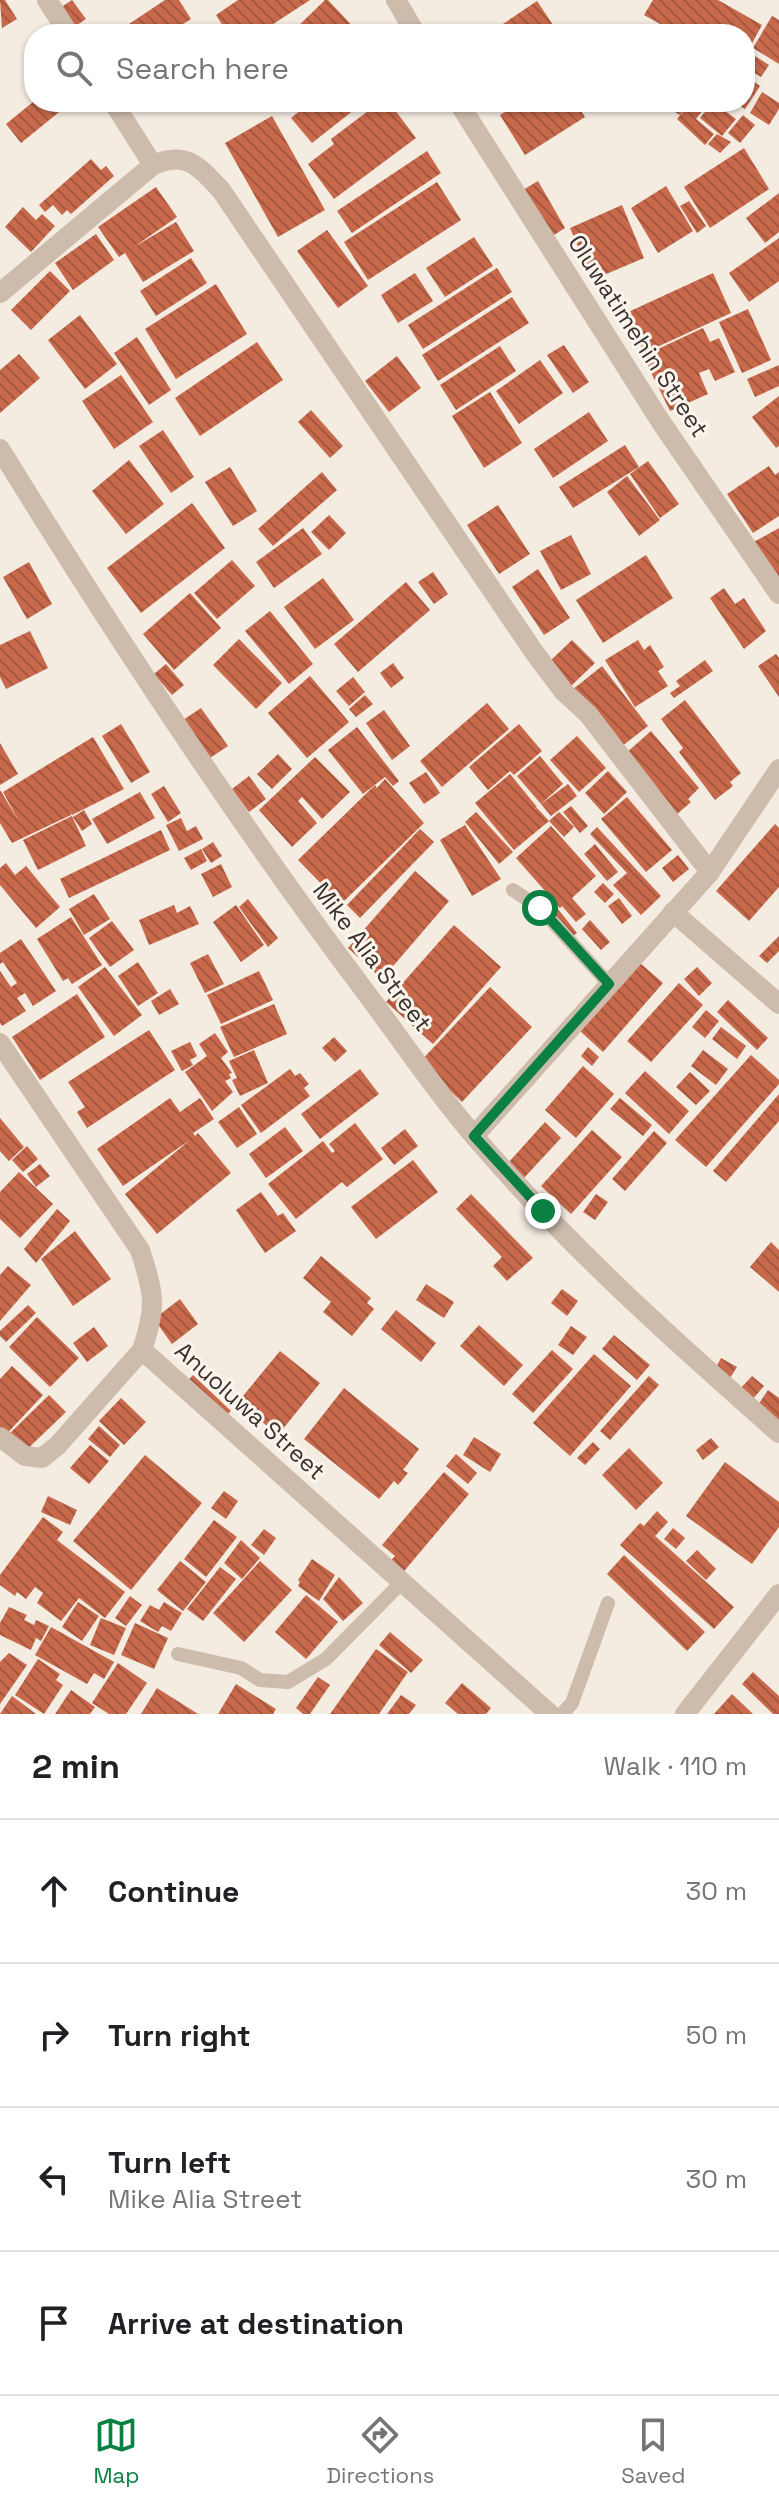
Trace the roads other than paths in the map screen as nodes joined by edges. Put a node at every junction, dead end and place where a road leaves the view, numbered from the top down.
1 (47, 0) edge
2 (396, 0) edge
3 (63, 24) edge
4 (410, 24) edge
5 (119, 112) edge
6 (464, 112) edge
7 (153, 165) junction
8 (0, 293) edge
9 (0, 449) edge
10 (779, 594) edge
11 (779, 769) edge
12 (710, 872) junction
13 (513, 890) dead end
14 (673, 912) junction
15 (609, 984) junction
16 (779, 1004) edge
17 (0, 1043) edge
18 (474, 1136) junction
19 (142, 1350) junction
20 (779, 1433) edge
21 (0, 1437) edge
22 (401, 1583) junction
23 (779, 1594) edge
24 (608, 1603) dead end
25 (178, 1654) dead end
26 (550, 1714) edge
27 (562, 1714) edge
28 (685, 1714) edge

1 - 3 street
2 - 4 street
5 - 7 street
6 - 10 street, Oluwatimehin Street
7 - 8 street
7 - 12 street
9 - 18 street, Mike Alia Street
11 - 12 street
12 - 14 street
13 - 15 lane
14 - 15 street
14 - 16 street
15 - 18 street
17 - 19 street, Anuoluwa Street
18 - 20 street, Mike Alia Street
19 - 21 street
19 - 22 street, Anuoluwa Street
22 - 25 lane
22 - 26 street, Anuoluwa Street
23 - 28 street
24 - 27 lane

